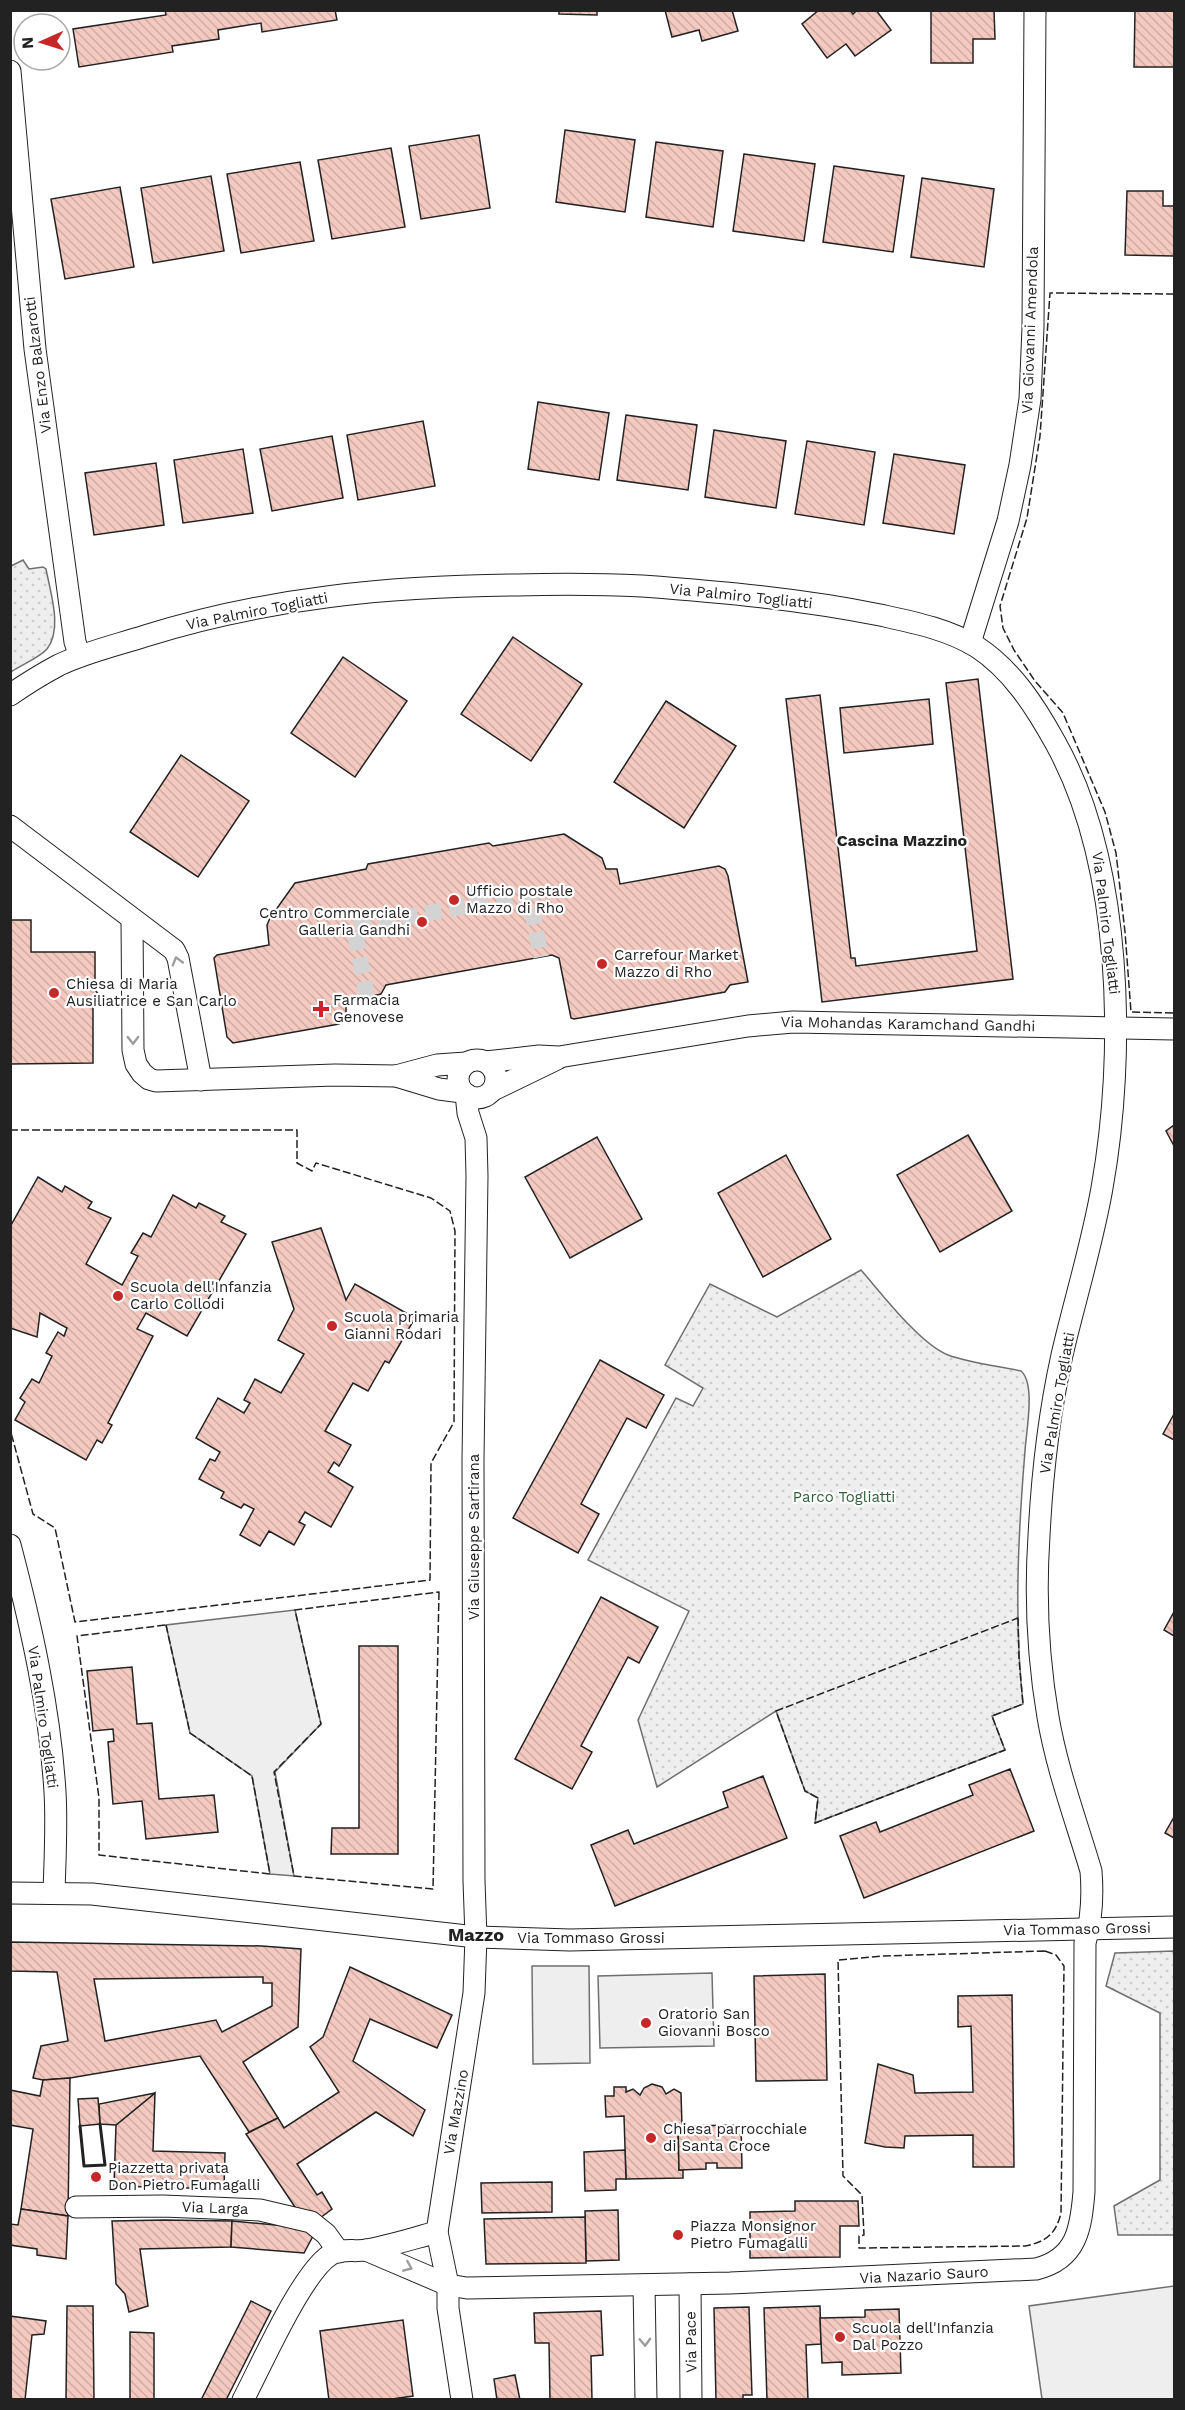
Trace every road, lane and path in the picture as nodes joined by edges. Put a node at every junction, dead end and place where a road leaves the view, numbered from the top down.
1 (1035, 10) edge
2 (10, 72) edge
3 (970, 643) junction
4 (80, 656) junction
5 (10, 695) edge
6 (10, 826) edge
7 (132, 919) junction
8 (1115, 1029) junction
9 (1174, 1029) edge
10 (560, 1057) junction
11 (476, 1062) junction
12 (396, 1076) junction
13 (201, 1080) junction
14 (491, 1091) junction
15 (464, 1093) junction
16 (476, 1138) junction
17 (10, 1545) edge
18 (54, 1892) junction
19 (10, 1893) edge
20 (1174, 1926) edge
21 (1089, 1928) junction
22 (476, 1937) junction
23 (76, 2207) dead end
24 (437, 2232) junction
25 (366, 2250) junction
26 (339, 2252) junction
27 (690, 2284) junction
28 (448, 2285) junction
29 (644, 2285) junction
30 (243, 2400) edge
31 (462, 2400) edge
32 (646, 2400) edge
33 (691, 2400) edge

1 - 3 street, Via Giovanni Amendola
2 - 4 street, Via Enzo Balzarotti
3 - 4 street, Via Palmiro Togliatti
3 - 8 street, Via Palmiro Togliatti
4 - 5 street, Via Palmiro Togliatti
6 - 7 street
13 -> 7 street
7 -> 13 street, Via Mohandas Karamchand Gandhi
8 - 9 street, Via Mohandas Karamchand Gandhi
8 - 10 street, Via Mohandas Karamchand Gandhi
8 - 21 street, Via Palmiro Togliatti
10 - 11 street, Via Mohandas Karamchand Gandhi
10 - 14 street, Via Mohandas Karamchand Gandhi
11 - 12 street, Via Mohandas Karamchand Gandhi
11 - 14 street
11 - 15 street
12 - 13 street, Via Mohandas Karamchand Gandhi
12 - 15 street, Via Mohandas Karamchand Gandhi
14 - 15 street
14 - 16 street, Via Giuseppe Sartirana
15 - 16 street, Via Giuseppe Sartirana
16 - 22 street, Via Giuseppe Sartirana
17 - 18 street, Via Palmiro Togliatti
18 - 19 street, Via Tommaso Grossi
18 - 22 street, Via Tommaso Grossi
20 - 21 street, Via Tommaso Grossi
21 - 22 street, Via Tommaso Grossi
21 - 27 street, Via Nazario Sauro
22 - 24 street, Via Mazzino
23 - 26 street, Via Larga
24 - 25 street
24 - 28 street, Via Mazzino
25 - 26 street
25 -> 28 street, Via Nazario Sauro
26 - 30 street
27 - 29 street, Via Nazario Sauro
27 - 33 street, Via Pace
28 - 29 street, Via Nazario Sauro
28 - 31 street, Via Mazzino
29 -> 32 street

